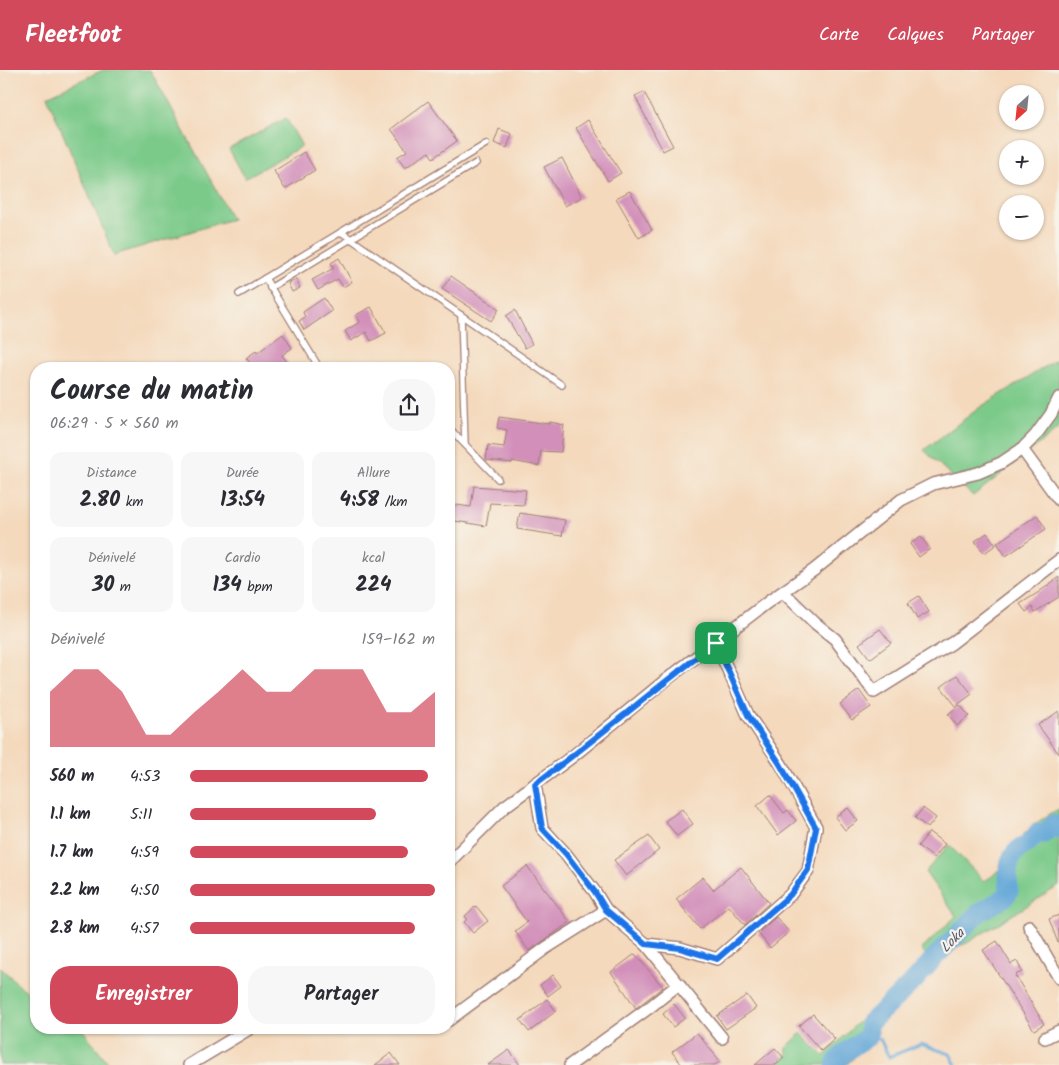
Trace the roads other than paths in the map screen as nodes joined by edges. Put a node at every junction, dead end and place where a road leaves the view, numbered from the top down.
1 (486, 144) dead end
2 (476, 163) dead end
3 (341, 232) junction
4 (351, 239) junction
5 (265, 278) junction
6 (270, 288) junction
7 (239, 294) dead end
8 (461, 315) junction
9 (316, 362) edge
10 (562, 385) dead end
11 (1059, 398) edge
12 (455, 434) edge
13 (465, 444) junction
14 (1022, 449) junction
15 (498, 479) dead end
16 (1059, 500) edge
17 (1059, 560) edge
18 (783, 592) junction
19 (716, 643) junction
20 (535, 784) junction
21 (455, 856) edge
22 (606, 910) junction
23 (1029, 926) dead end
24 (646, 944) junction
25 (1059, 978) edge
26 (679, 984) junction
27 (455, 1016) edge
28 (1059, 1031) edge
29 (241, 1034) edge
30 (722, 1038) dead end
31 (1045, 1038) dead end
32 (189, 1065) edge
33 (570, 1065) edge

1 - 3 lane
2 - 4 lane
3 - 4 lane
3 - 5 lane
4 - 6 lane
4 - 8 lane
5 - 6 lane
5 - 7 lane
6 - 9 lane
8 - 10 lane
8 - 13 lane
11 - 14 street
12 - 13 lane
13 - 15 lane
14 - 16 street
14 - 18 street
17 - 18 street
18 - 19 street
19 - 20 street
19 - 24 street
20 - 21 street
20 - 22 street
22 - 24 street
22 - 27 street
23 - 25 street
24 - 26 street
26 - 30 street
26 - 33 street
28 - 31 street
29 - 32 street

